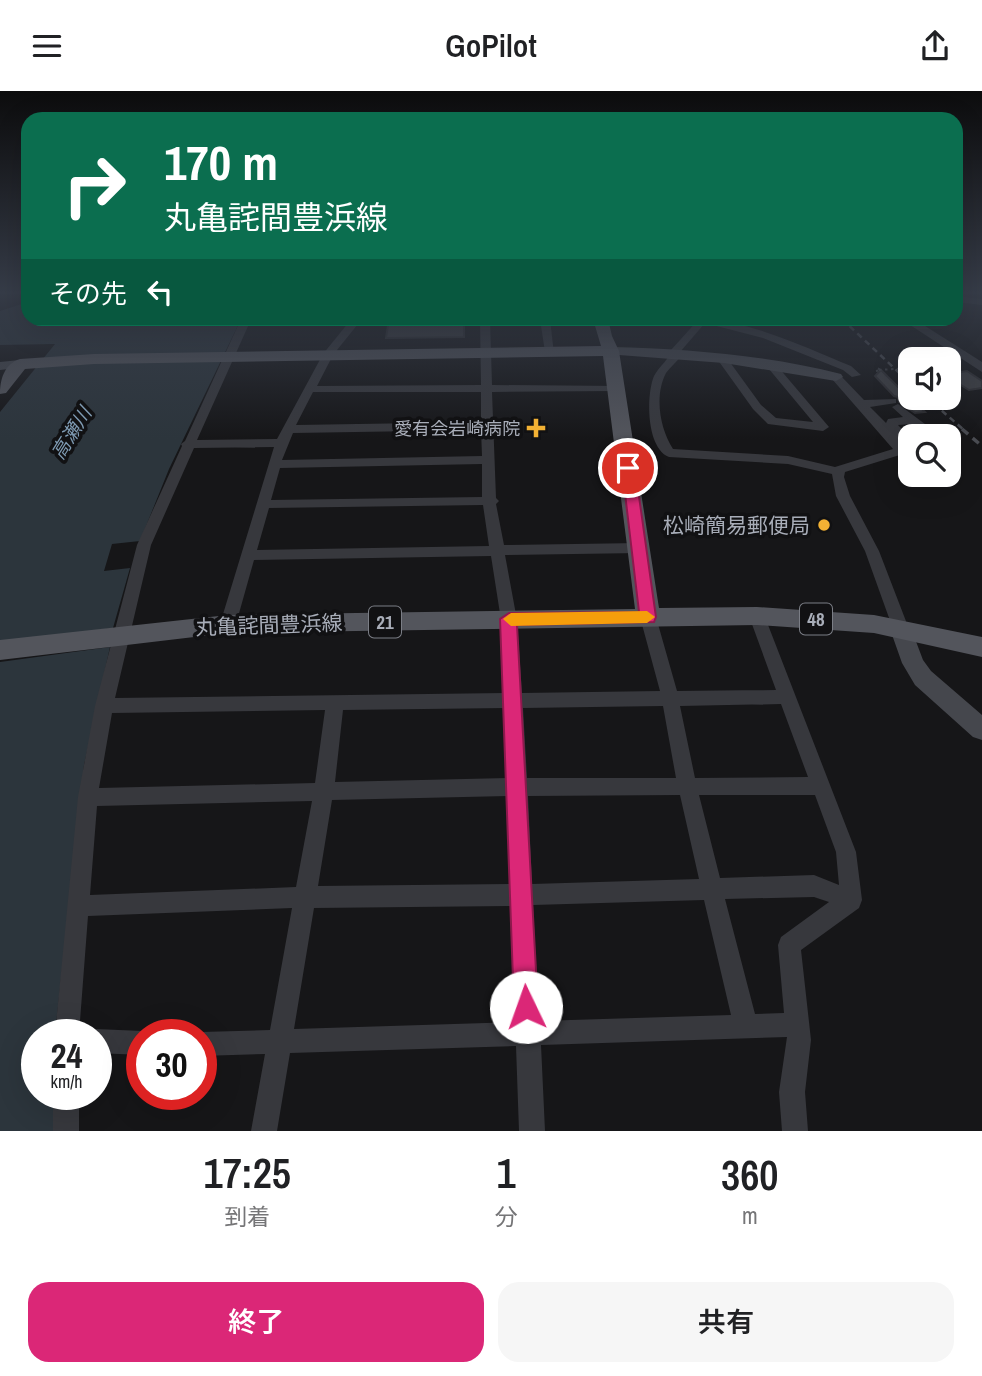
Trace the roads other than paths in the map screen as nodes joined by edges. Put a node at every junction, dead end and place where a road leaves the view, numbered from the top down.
1 (233, 343) edge
2 (338, 343) edge
3 (486, 343) edge
4 (549, 343) edge
5 (607, 343) edge
6 (613, 343) edge
7 (684, 343) edge
8 (784, 343) edge
9 (943, 343) edge
10 (611, 351) junction
11 (550, 352) junction
12 (675, 352) junction
13 (486, 353) junction
14 (328, 354) junction
15 (225, 356) junction
16 (720, 356) junction
17 (769, 363) junction
18 (28, 364) junction
19 (0, 366) edge
20 (982, 368) edge
21 (856, 375) dead end
22 (836, 377) joint
23 (486, 388) junction
24 (617, 388) junction
25 (0, 389) edge
26 (309, 389) junction
27 (861, 404) junction
28 (911, 420) junction
29 (916, 424) edge
30 (486, 426) junction
31 (289, 429) junction
32 (898, 434) edge
33 (898, 436) edge
34 (281, 443) junction
35 (187, 445) junction
36 (898, 451) edge
37 (488, 460) junction
38 (275, 464) junction
39 (839, 472) junction
40 (490, 501) junction
41 (262, 504) junction
42 (640, 548) junction
43 (496, 550) junction
44 (248, 555) junction
45 (757, 616) junction
46 (648, 617) junction
47 (509, 619) junction
48 (229, 624) junction
49 (901, 629) junction
50 (123, 635) junction
51 (982, 647) edge
52 (0, 650) edge
53 (789, 697) junction
54 (670, 698) junction
55 (514, 699) junction
56 (334, 702) junction
57 (104, 706) junction
58 (982, 730) edge
59 (822, 786) junction
60 (516, 787) junction
61 (688, 787) junction
62 (324, 791) junction
63 (88, 797) junction
64 (713, 891) junction
65 (520, 895) junction
66 (304, 897) junction
67 (851, 899) junction
68 (77, 906) junction
69 (68, 1019) edge
70 (798, 1025) junction
71 (746, 1027) junction
72 (528, 1034) junction
73 (279, 1042) junction
74 (217, 1044) edge
75 (66, 1110) edge
76 (66, 1131) edge
77 (264, 1131) edge
78 (532, 1131) edge
79 (795, 1131) edge

1 - 15 street
2 - 14 street
3 - 13 street
4 - 11 street
5 - 10 main road
6 - 10 main road
7 - 12 street
8 - 21 street
9 - 20 street
10 - 11 main road
10 - 12 main road
10 - 24 main road
11 - 13 main road
12 - 16 main road
12 - 39 street
13 - 14 main road
13 - 23 street
14 - 15 main road
14 - 26 street
15 - 18 main road
15 - 35 street
16 - 17 main road
16 - 17 street
17 - 22 main road
18 - 19 main road
18 - 25 main road
22 - 27 street
23 - 24 street
23 - 26 street
23 - 30 street
24 - 42 main road
26 - 31 street
27 - 28 street
27 - 33 street
28 - 29 street
28 - 32 street
30 - 31 street
30 - 37 street
31 - 34 street
34 - 35 street
34 - 38 street
35 - 50 street
36 - 39 street
37 - 38 street
37 - 40 street
38 - 41 street
39 - 49 street
40 - 41 street
40 - 43 street
41 - 44 street
42 - 43 street
42 - 46 main road
43 - 44 street
43 - 47 street
44 - 48 street
45 - 46 main road, 48
45 - 49 main road, 48
45 - 53 street
46 - 47 main road, 丸亀詫間豊浜線 / 21
46 - 54 street
47 - 48 main road, 丸亀詫間豊浜線 / 21
47 - 55 street
48 - 50 main road, 丸亀詫間豊浜線 / 21
49 - 51 main road, 48
49 - 58 main road
50 - 52 main road, 丸亀詫間豊浜線 / 21
50 - 57 street
53 - 54 street
53 - 59 street
54 - 55 street
54 - 61 street
55 - 56 street
55 - 60 street
56 - 57 street
56 - 62 street
57 - 63 street
59 - 61 street
59 - 67 street
60 - 61 street
60 - 62 street
60 - 65 street
61 - 64 street
62 - 63 street
62 - 66 street
63 - 68 street
64 - 65 street
64 - 67 street
64 - 71 street
65 - 66 street
65 - 72 street
66 - 68 street
66 - 73 street
67 - 70 street
68 - 69 street
70 - 71 street
70 - 79 street
71 - 72 street
72 - 73 street
72 - 78 street
73 - 74 street
73 - 77 street
75 - 76 street

